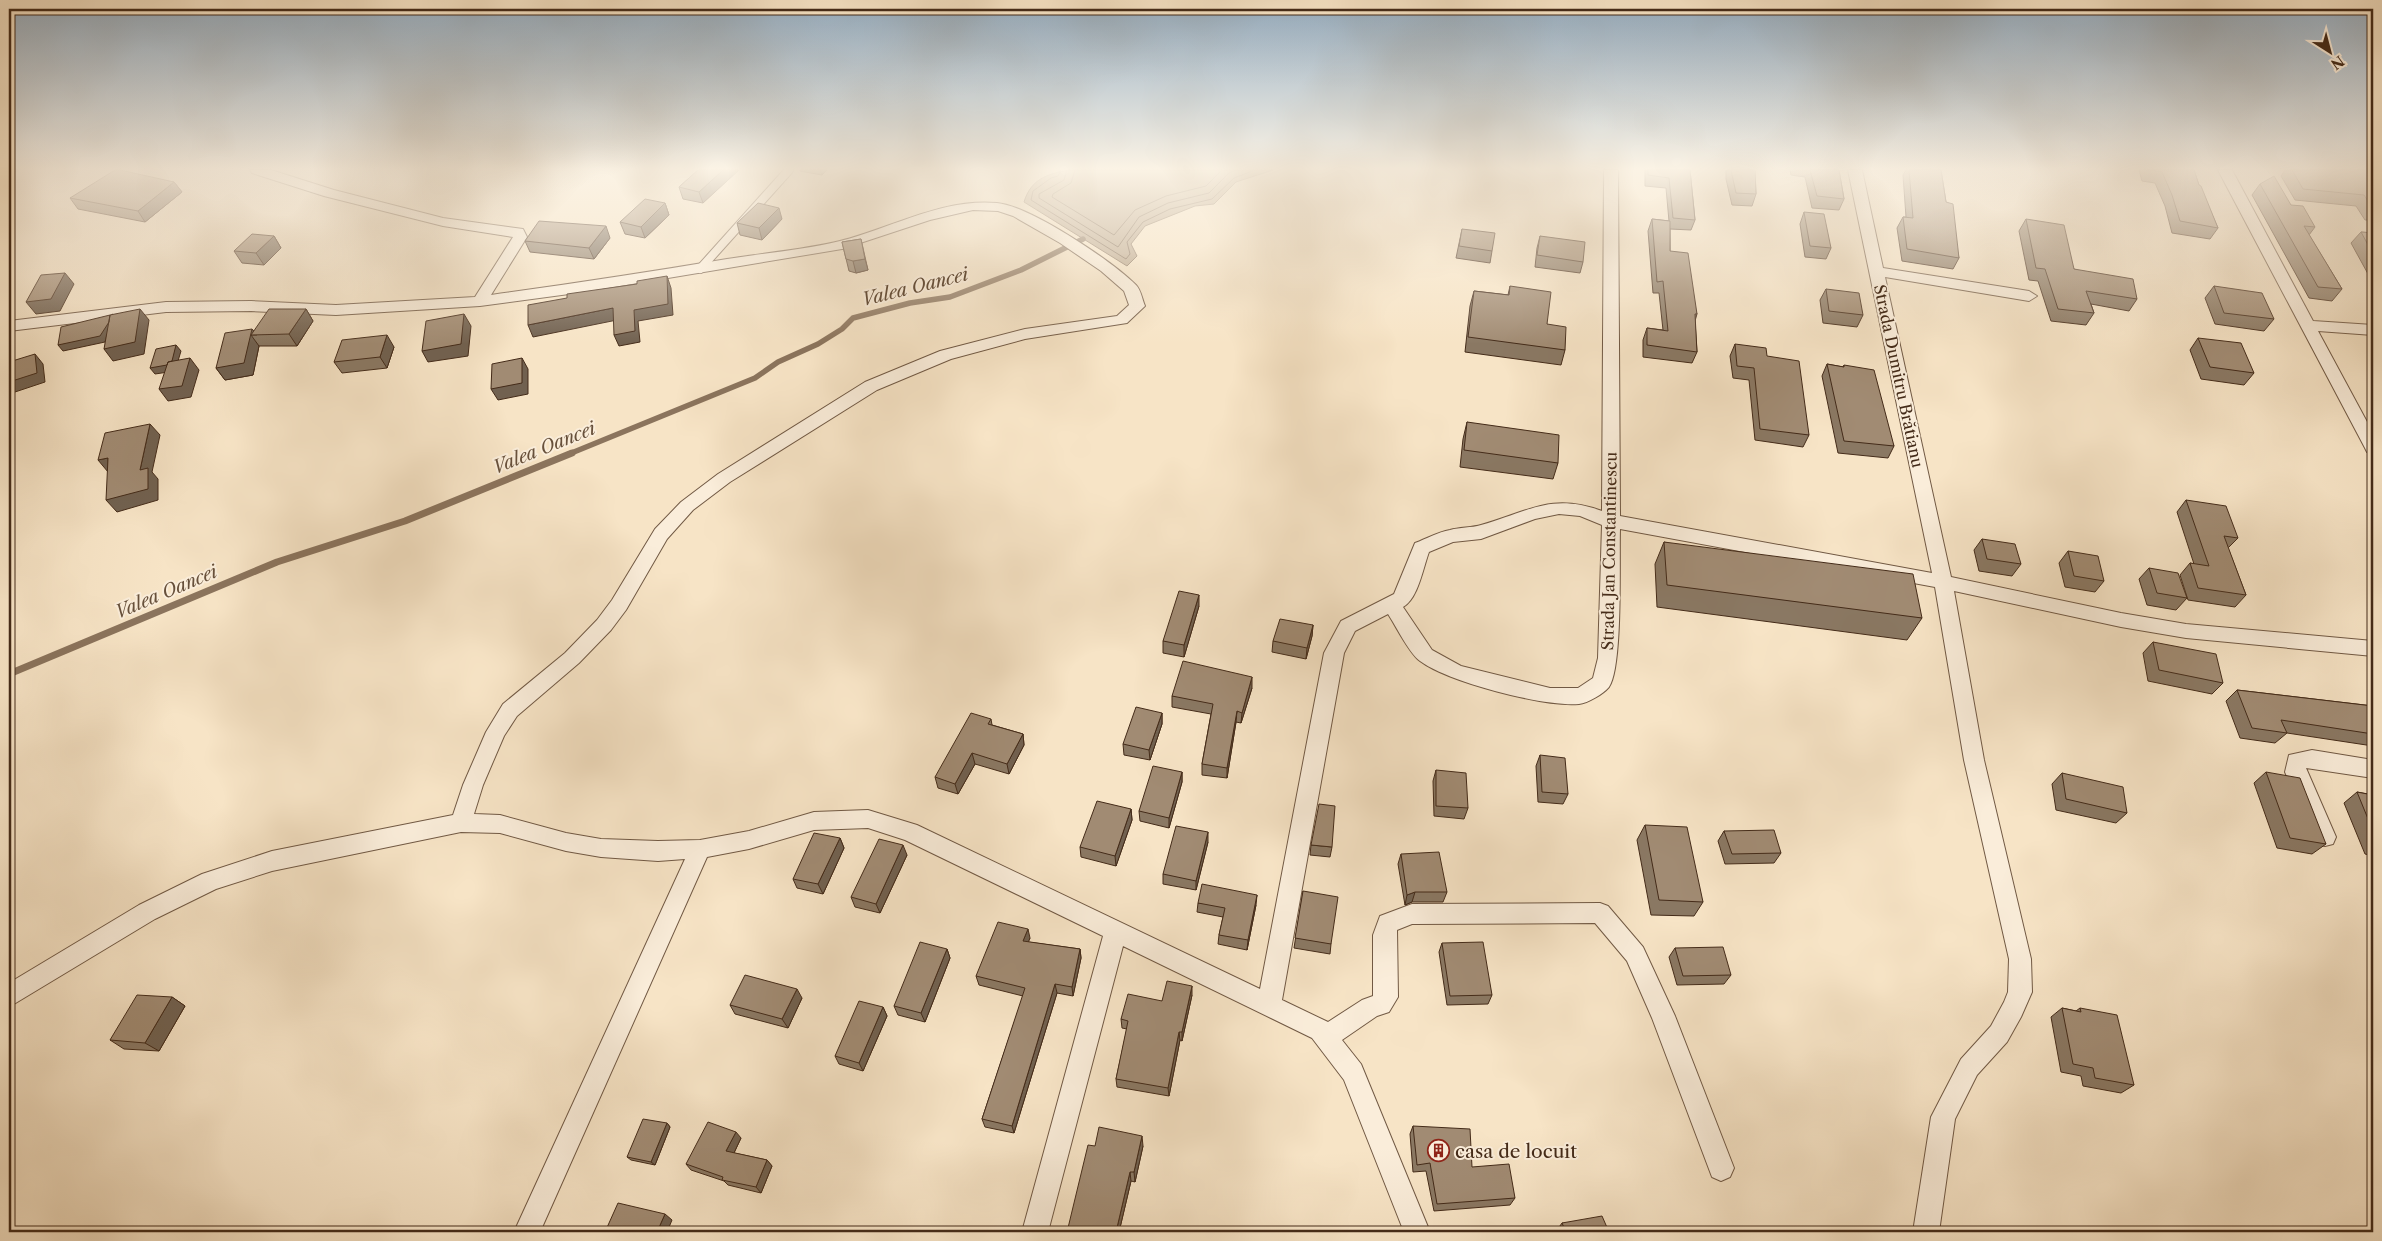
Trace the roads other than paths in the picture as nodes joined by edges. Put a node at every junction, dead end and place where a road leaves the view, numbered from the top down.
1 (488, 228) edge
2 (737, 228) edge
3 (893, 228) edge
4 (1044, 228) edge
5 (1611, 228) edge
6 (1867, 228) edge
7 (2256, 228) edge
8 (700, 269) junction
9 (1876, 271) junction
10 (2029, 296) dead end
11 (480, 301) junction
12 (2307, 325) junction
13 (9, 326) edge
14 (2373, 330) edge
15 (2373, 448) edge
16 (1611, 521) junction
17 (1943, 582) junction
18 (1391, 604) junction
19 (2373, 649) edge
20 (2373, 769) edge
21 (460, 823) junction
22 (2325, 837) edge
23 (700, 849) junction
24 (1116, 931) junction
25 (9, 996) edge
26 (1269, 1005) junction
27 (1326, 1037) junction
28 (1720, 1168) dead end
29 (527, 1232) edge
30 (1034, 1232) edge
31 (1417, 1232) edge
32 (1926, 1232) edge

1 - 11 street
2 - 8 lane
3 - 8 street
4 - 21 street
5 - 16 street, Strada Jan Constantinescu
6 - 9 street, Strada Dumitru Brătianu
7 - 12 street
8 - 11 street
9 - 10 street
9 - 17 street, Strada Dumitru Brătianu
11 - 13 street
12 - 14 street
12 - 15 street
16 - 17 street
16 - 18 street
16 - 18 street, Strada Jan Constantinescu
17 - 19 street
17 - 32 street, Strada Dumitru Brătianu
18 - 26 street
20 - 22 street
21 - 23 street
21 - 25 street
23 - 24 street
23 - 29 street
24 - 26 street
24 - 30 street
26 - 27 street
27 - 28 street
27 - 31 street

